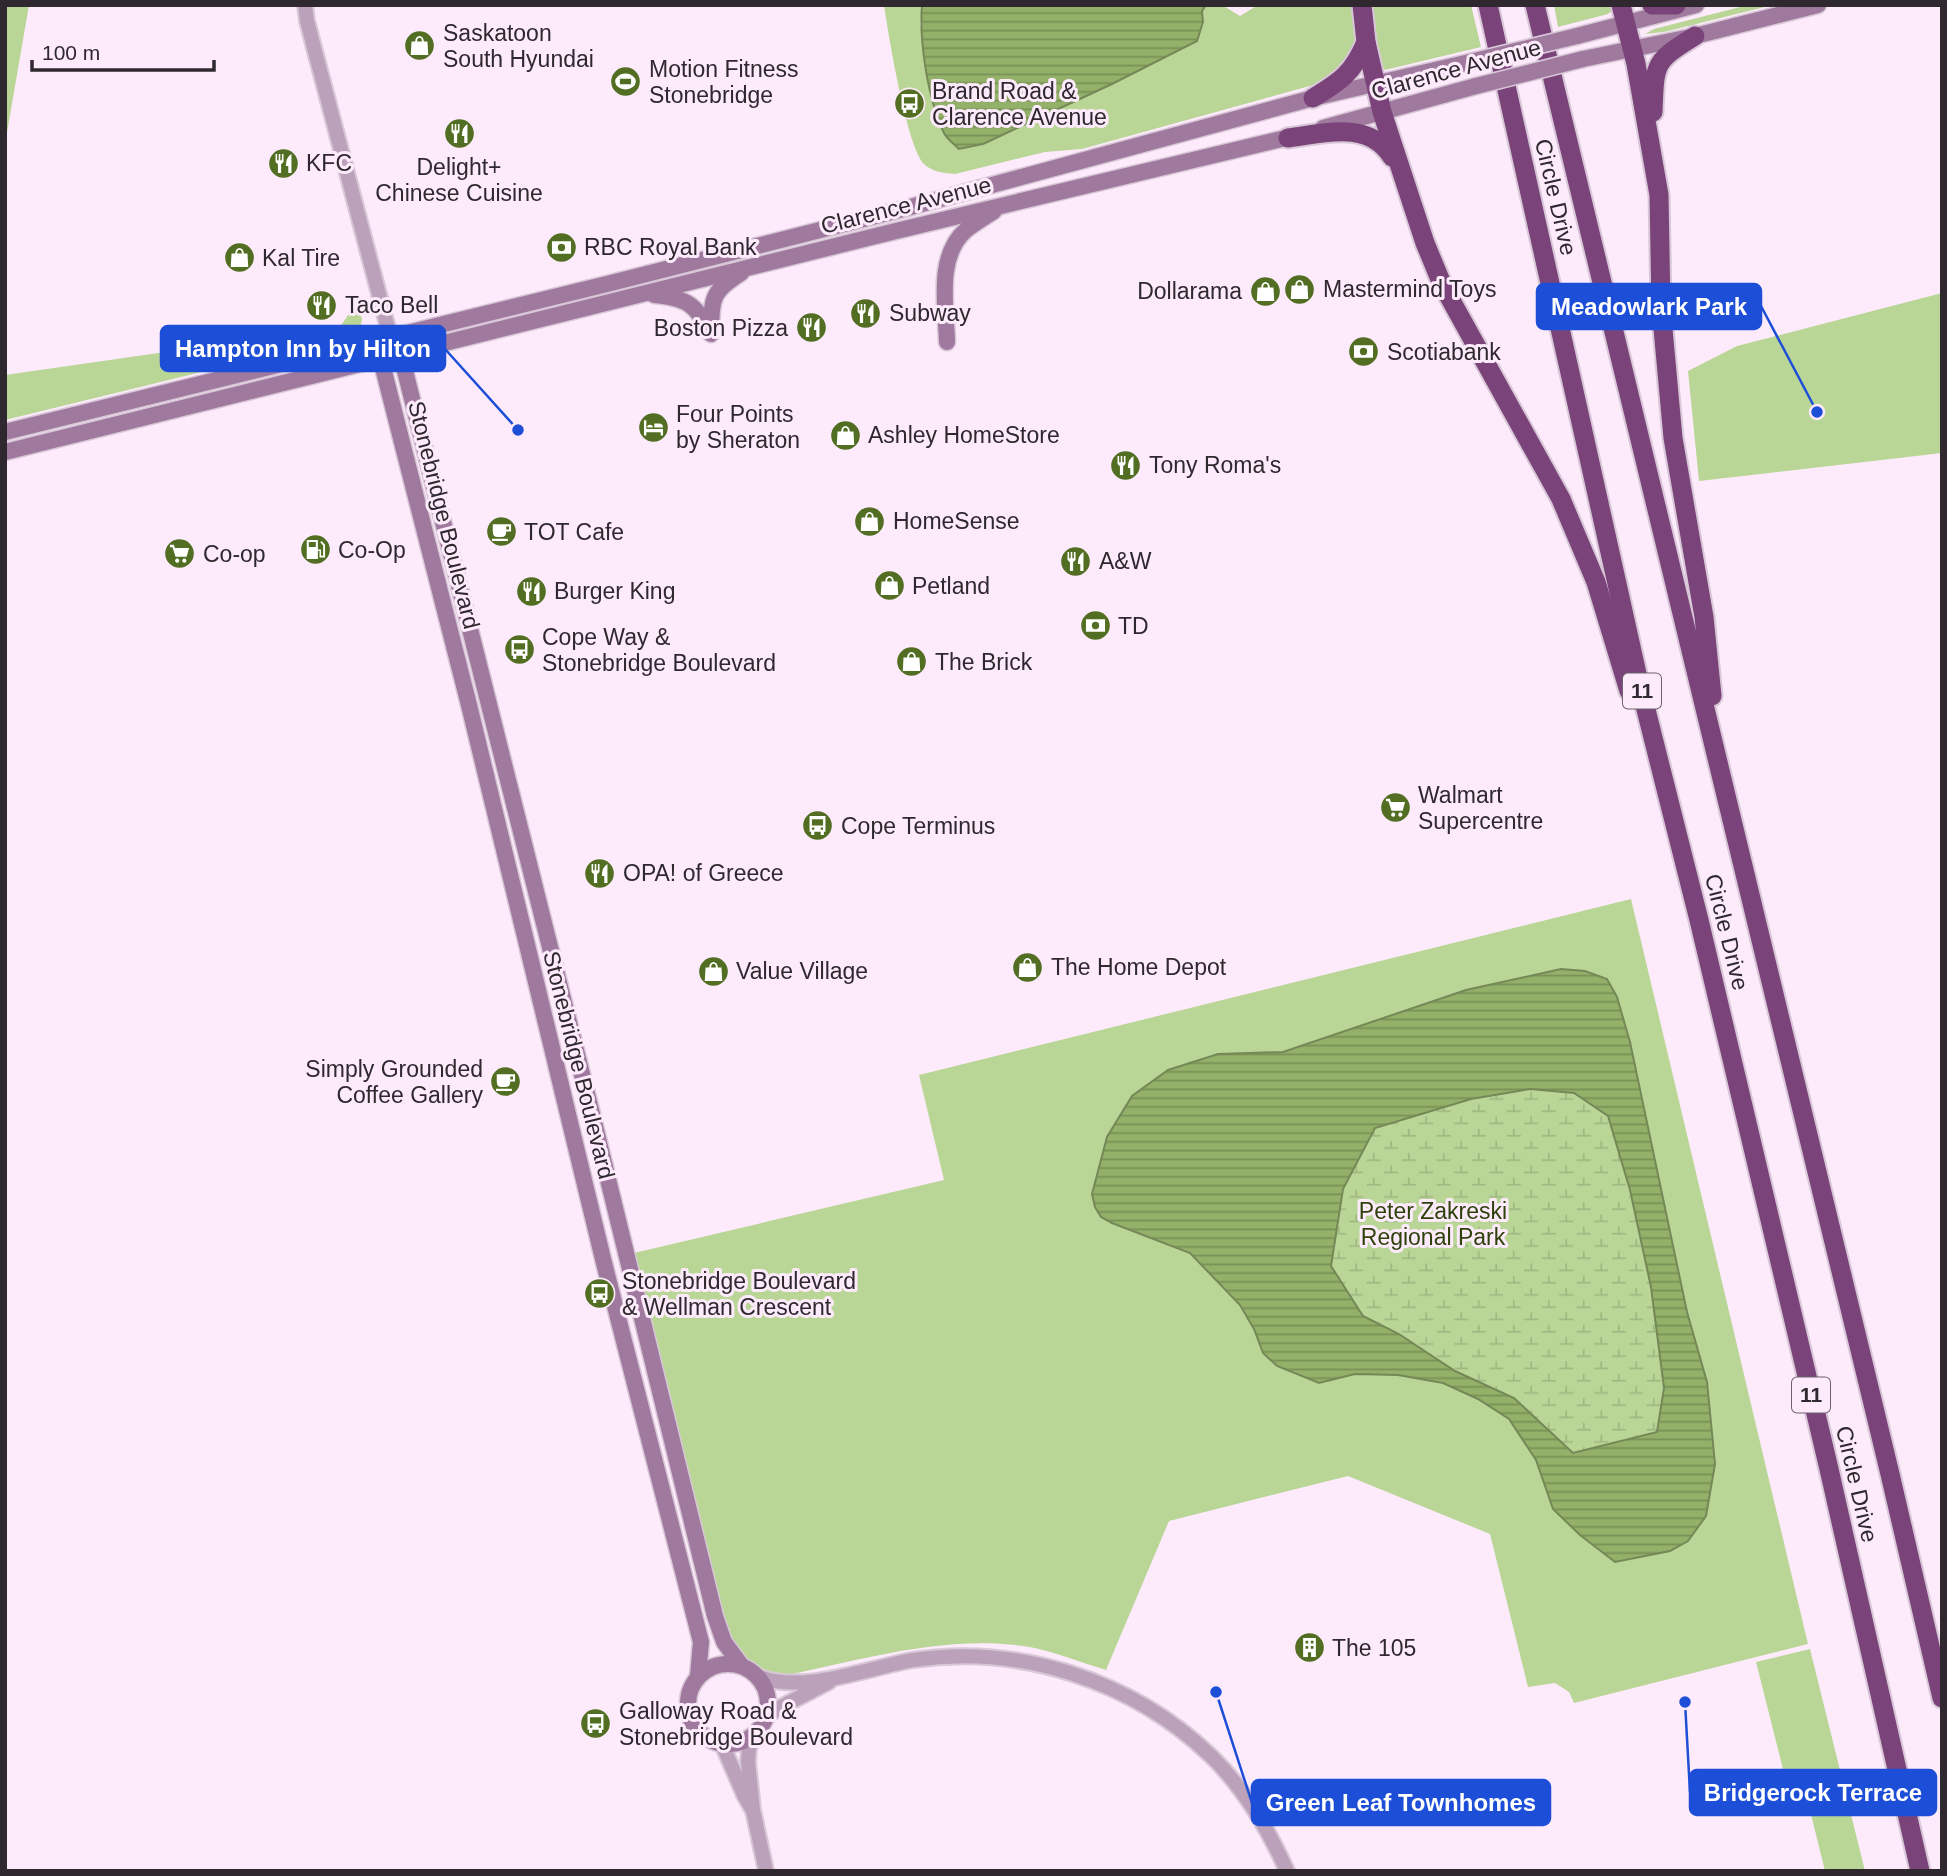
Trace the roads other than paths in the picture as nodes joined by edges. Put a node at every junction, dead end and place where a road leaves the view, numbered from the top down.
1 (305, 5) edge
2 (1362, 5) edge
3 (1488, 5) edge
4 (1535, 5) edge
5 (1652, 5) edge
6 (1676, 5) edge
7 (1696, 5) edge
8 (1818, 5) edge
9 (1624, 14) edge
10 (1695, 36) junction
11 (1366, 42) junction
12 (1632, 48) junction
13 (1376, 85) junction
14 (1313, 98) junction
15 (1382, 112) junction
16 (1289, 138) junction
17 (1651, 151) junction
18 (1400, 170) junction
19 (1004, 204) junction
20 (750, 267) junction
21 (641, 294) junction
22 (390, 336) junction
23 (947, 342) dead end
24 (401, 355) junction
25 (381, 360) junction
26 (5, 432) edge
27 (5, 453) edge
28 (1715, 746) junction
29 (1699, 920) junction
30 (741, 1665) junction
31 (698, 1676) junction
32 (757, 1676) junction
33 (840, 1676) junction
34 (1942, 1698) edge
35 (766, 1718) junction
36 (756, 1732) junction
37 (722, 1744) junction
38 (753, 1810) junction
39 (766, 1871) edge
40 (1287, 1871) edge
41 (1920, 1871) edge

1 - 22 street
2 - 11 highway
3 - 29 highway, Circle Drive / 11
4 - 28 highway, Circle Drive
5 - 6 highway
7 - 9 main road, Clarence Avenue
8 - 10 main road, Clarence Avenue
9 - 12 highway
9 - 13 main road, Clarence Avenue, bridge
10 - 12 main road, Clarence Avenue
10 - 17 highway
11 - 13 highway
11 - 14 highway
12 - 15 main road, Clarence Avenue, bridge
12 - 17 highway
13 - 14 main road, Clarence Avenue
13 - 15 highway
14 - 22 main road, Clarence Avenue
15 - 16 main road, Clarence Avenue
15 - 18 highway
16 - 18 highway
16 - 19 main road, Clarence Avenue
17 - 28 highway
18 - 29 highway
19 - 20 main road, Clarence Avenue
19 - 23 main road
20 - 21 main road, Clarence Avenue
20 - 21 main road
21 - 24 main road, Clarence Avenue
22 - 24 main road, Stonebridge Boulevard
22 - 25 main road
22 - 26 main road, Clarence Avenue
24 - 25 main road, Clarence Avenue
24 - 30 main road, Stonebridge Boulevard
25 - 27 main road, Clarence Avenue
25 - 31 main road, Stonebridge Boulevard
28 - 34 highway, Circle Drive
29 - 41 highway, Circle Drive / 11
30 - 31 main road
30 - 32 main road
31 - 37 main road
32 - 33 street
32 - 35 main road
33 - 35 street
33 - 40 street
35 - 36 main road
36 - 37 main road
36 - 38 street
37 - 38 street
38 - 39 street

